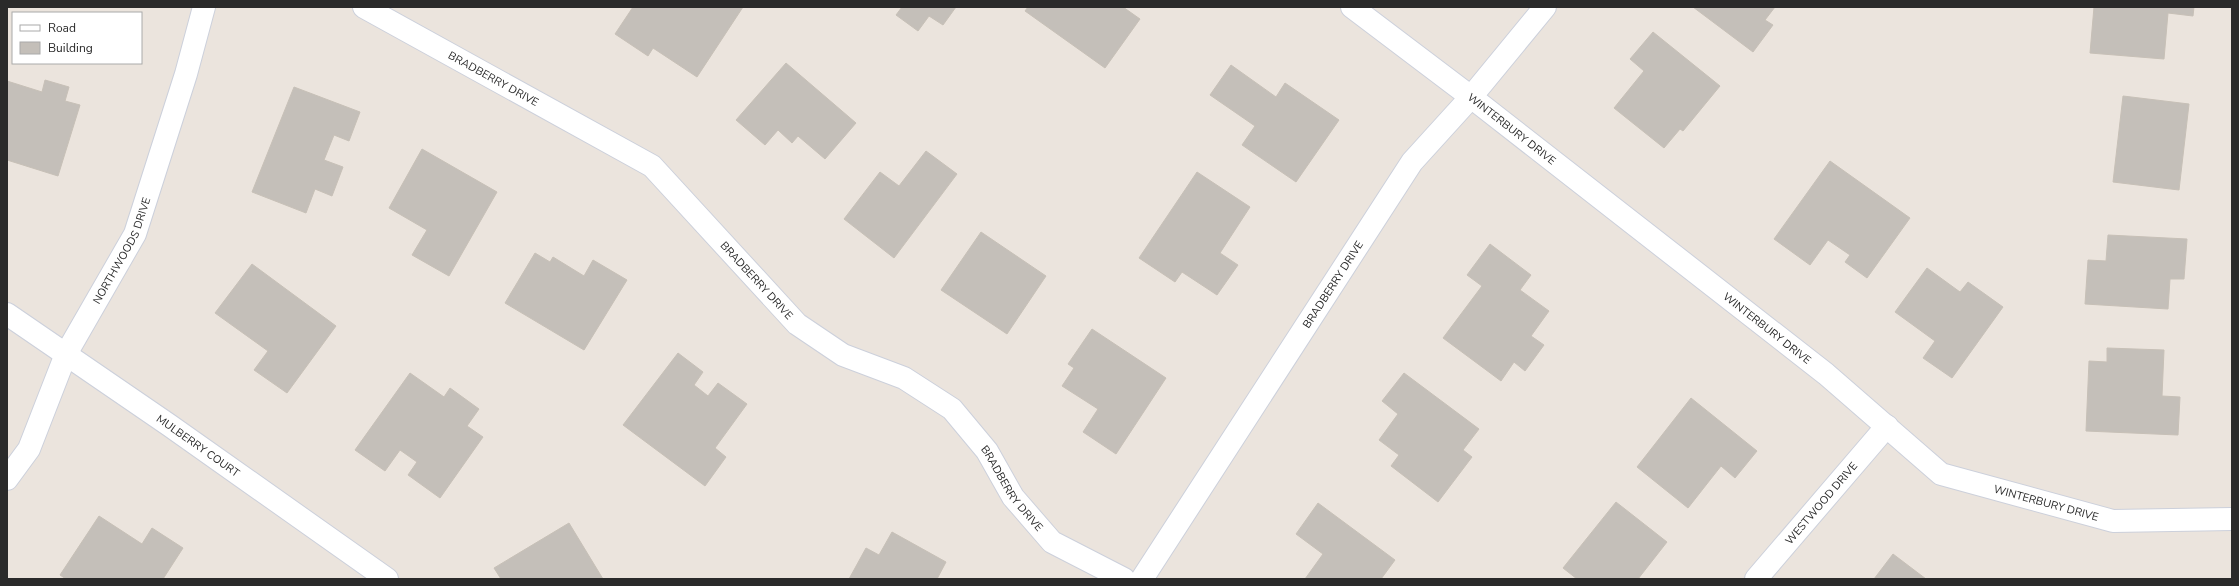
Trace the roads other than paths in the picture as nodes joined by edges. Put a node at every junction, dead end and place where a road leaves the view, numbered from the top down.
1 (204, 7) edge
2 (364, 7) edge
3 (1352, 7) edge
4 (1545, 7) edge
5 (1471, 97) junction
6 (7, 314) edge
7 (66, 354) junction
8 (1887, 426) junction
9 (7, 479) edge
10 (2232, 519) edge
11 (387, 579) edge
12 (1124, 579) edge
13 (1142, 579) edge
14 (1756, 579) edge

1 - 7 street, NORTHWOODS DRIVE
2 - 12 street, BRADBERRY DRIVE
3 - 5 street, WINTERBURY DRIVE
4 - 5 street, BRADBERRY DRIVE
5 - 8 street, WINTERBURY DRIVE
5 - 13 street, BRADBERRY DRIVE
6 - 7 street, MULBERRY COURT
7 - 9 street, NORTHWOODS DRIVE
7 - 11 street, MULBERRY COURT
8 - 10 street, WINTERBURY DRIVE
8 - 14 street, WESTWOOD DRIVE

